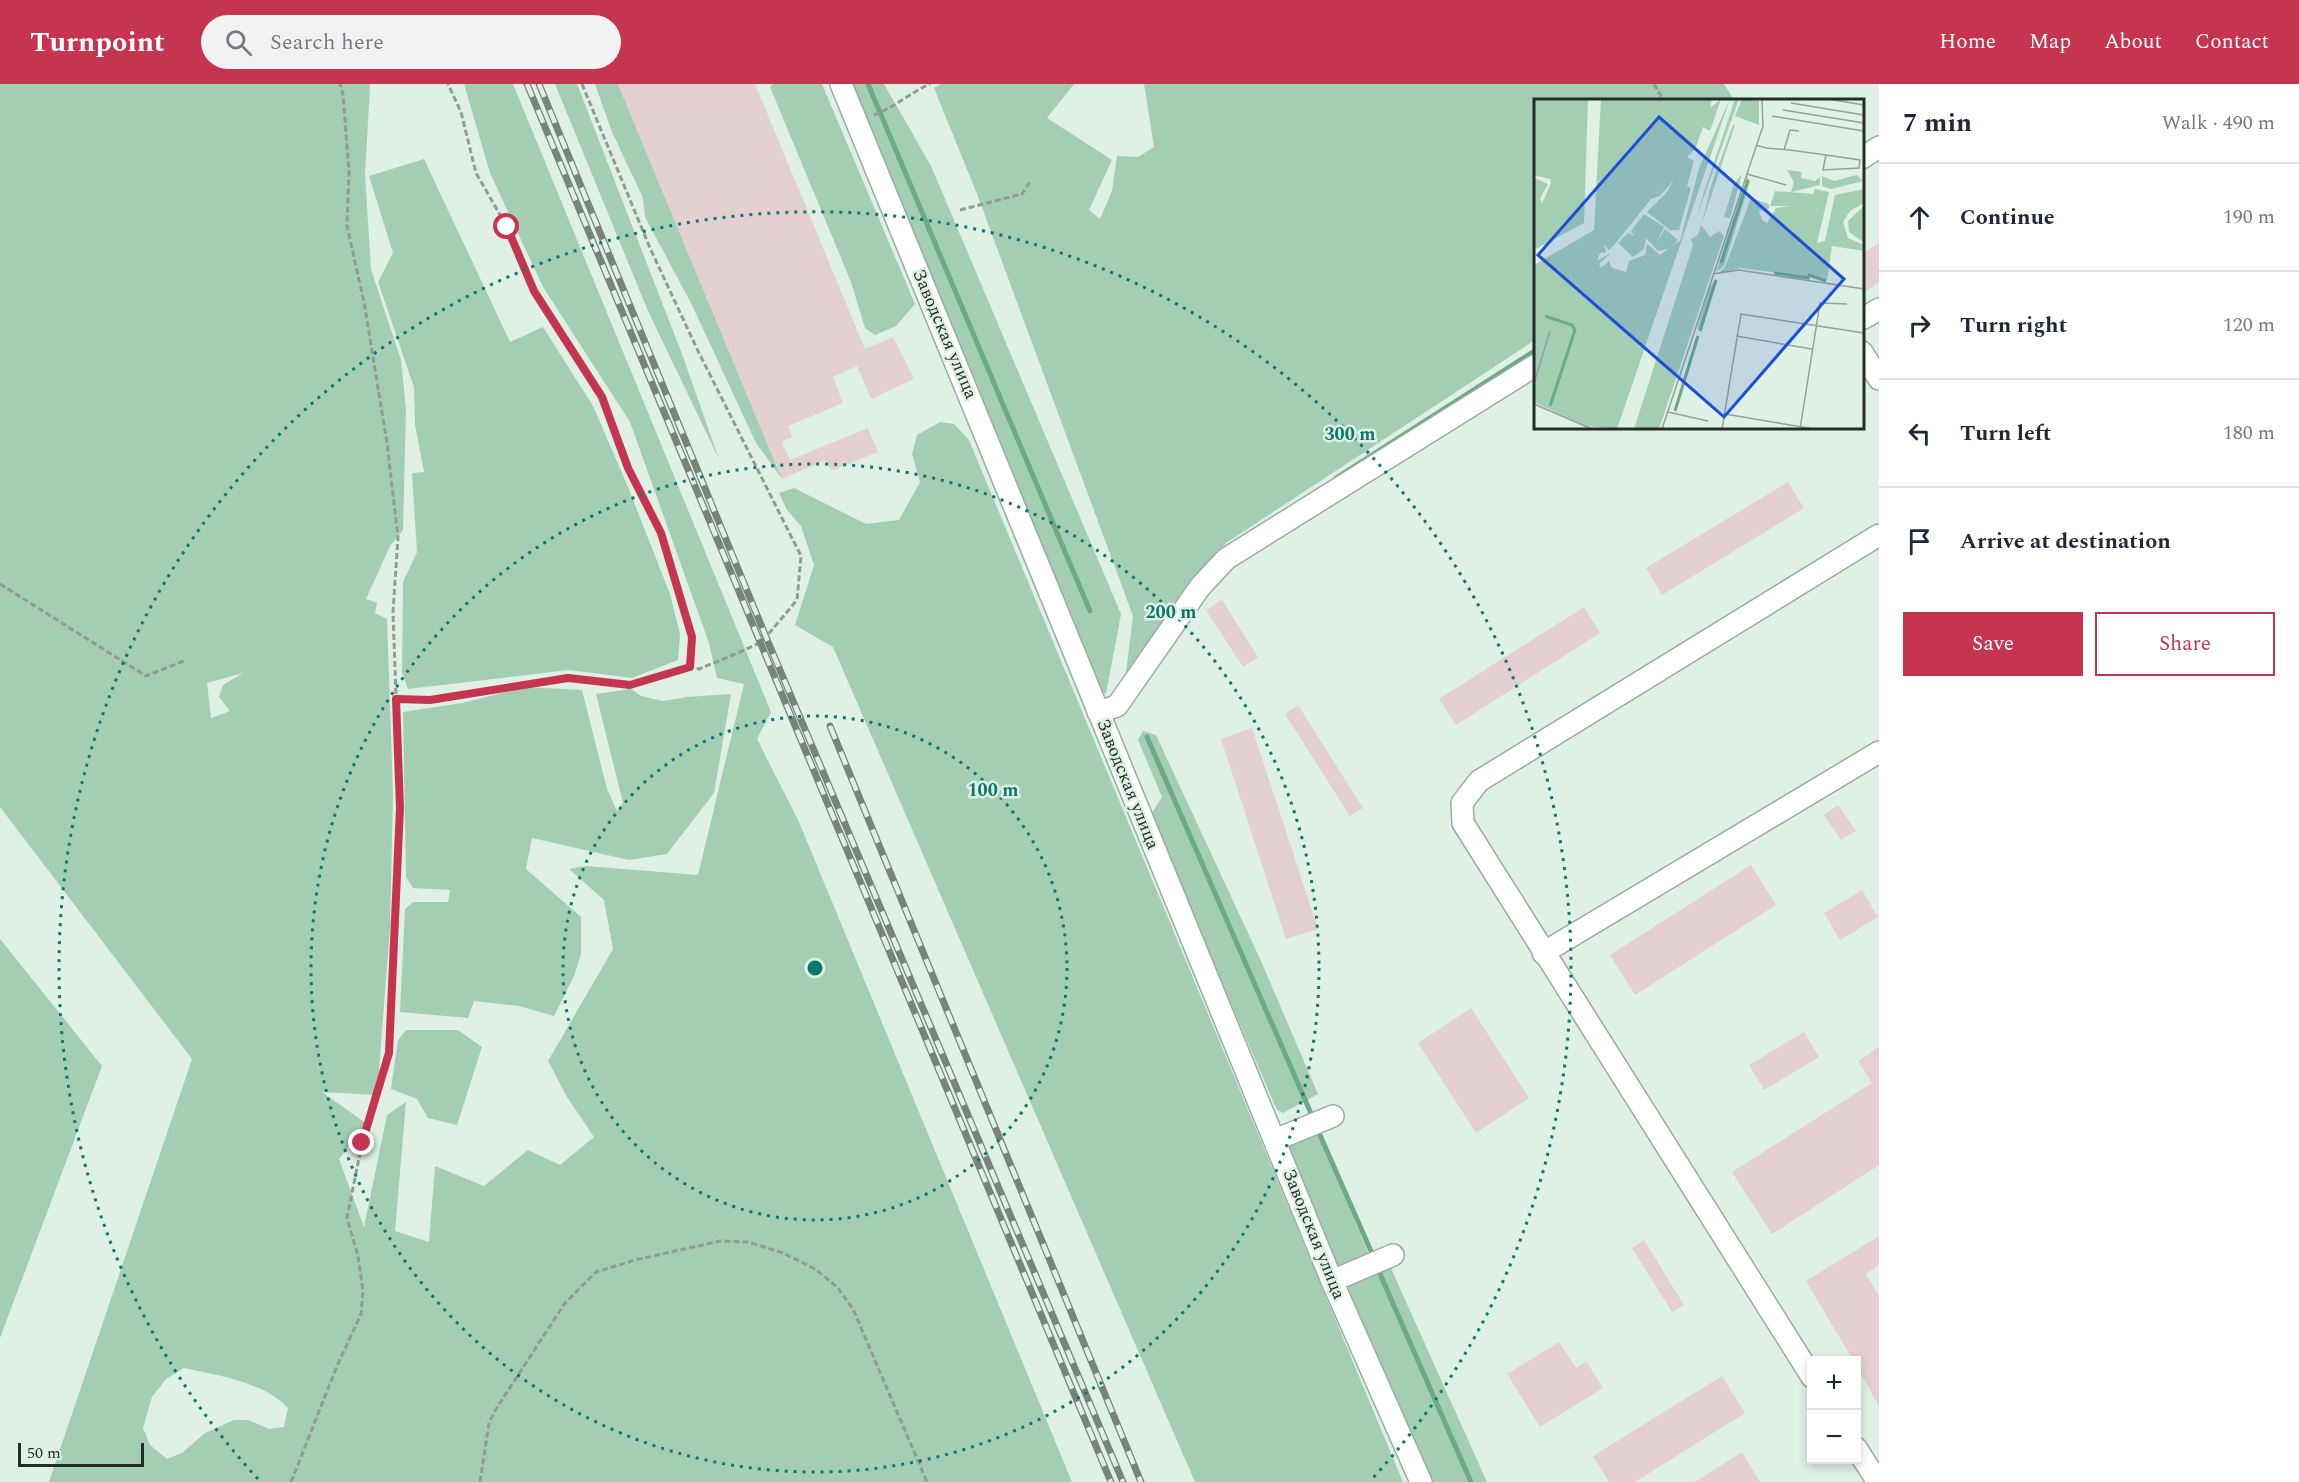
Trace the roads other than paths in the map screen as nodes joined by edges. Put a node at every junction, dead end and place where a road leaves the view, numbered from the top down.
1 (841, 84) edge
2 (1879, 147) edge
3 (1864, 157) edge
4 (1879, 309) edge
5 (1864, 318) edge
6 (1864, 354) edge
7 (1534, 365) edge
8 (1879, 380) edge
9 (1879, 535) edge
10 (1123, 698) junction
11 (1145, 698) dead end
12 (1098, 712) junction
13 (1879, 752) edge
14 (1544, 953) junction
15 (1333, 1116) dead end
16 (1275, 1140) junction
17 (1393, 1255) dead end
18 (1332, 1281) junction
19 (1807, 1369) edge
20 (1861, 1453) edge
21 (1875, 1469) edge
22 (1421, 1482) edge

1 - 12 street, Заводская улица
2 - 3 street
4 - 5 street
6 - 8 street
7 - 10 street
9 - 14 street
10 - 11 street
10 - 12 street
12 - 16 street, Заводская улица
13 - 14 street
14 - 19 street
15 - 16 street
16 - 18 street, Заводская улица
17 - 18 street
18 - 22 street, Заводская улица
20 - 21 street

